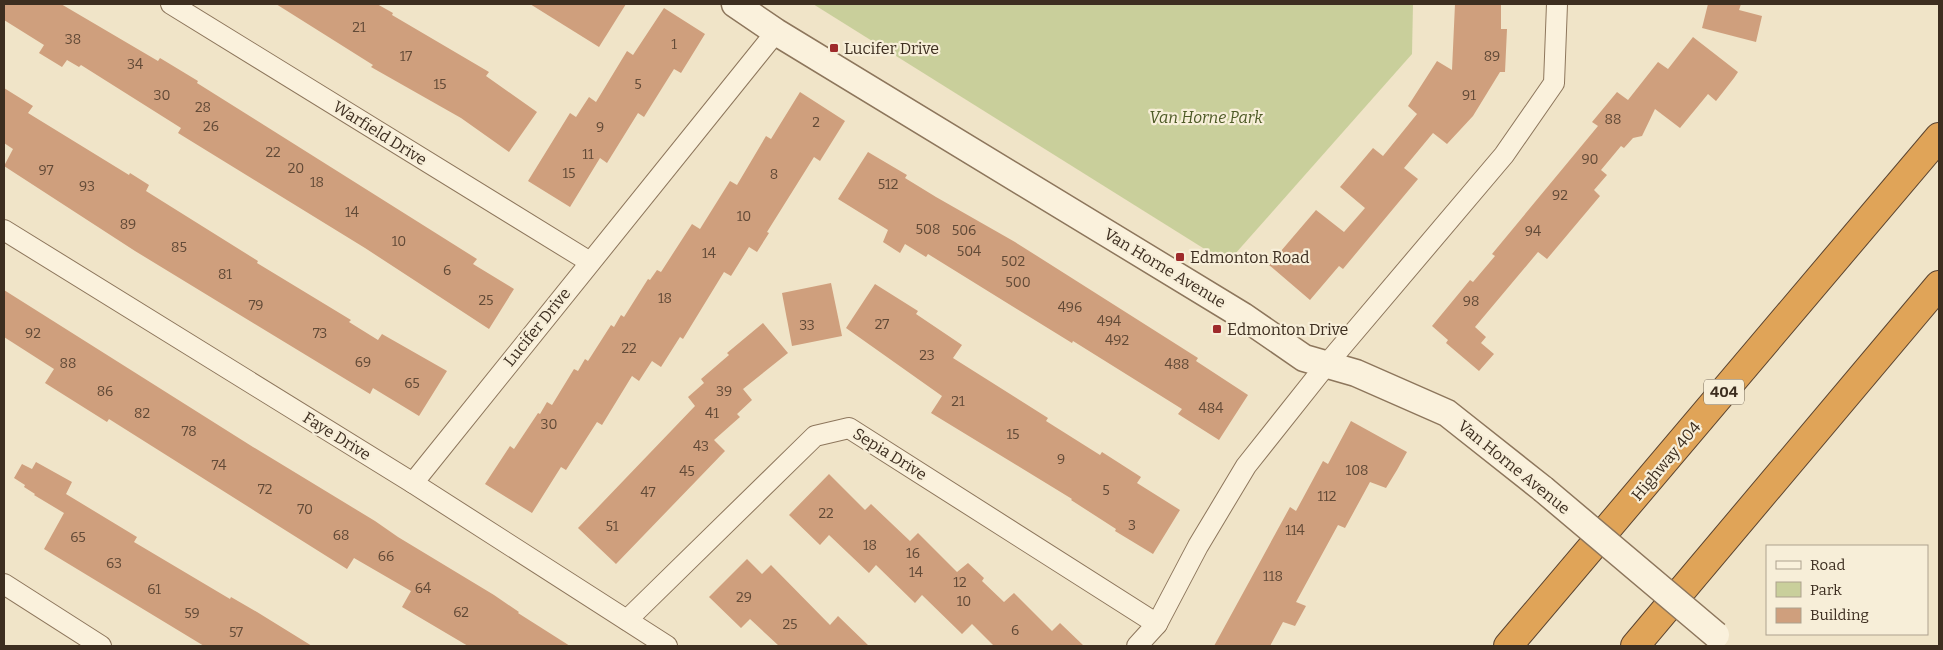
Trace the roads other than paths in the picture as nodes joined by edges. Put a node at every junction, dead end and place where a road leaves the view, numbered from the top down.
1 (171, 4) edge
2 (735, 4) edge
3 (1558, 4) edge
4 (776, 32) junction
5 (1939, 137) edge
6 (4, 230) edge
7 (590, 262) junction
8 (1939, 285) edge
9 (1328, 364) junction
10 (413, 483) junction
11 (4, 584) edge
12 (626, 620) junction
13 (1157, 624) junction
14 (1723, 641) edge
15 (101, 646) edge
16 (668, 646) edge
17 (1137, 646) edge
18 (1508, 646) edge
19 (1635, 646) edge

1 - 7 street, Warfield Drive
2 - 4 street, Van Horne Avenue
3 - 9 street
4 - 7 street, Lucifer Drive
4 - 9 street, Van Horne Avenue
5 - 18 highway, Highway 404 / 404
6 - 10 street, Faye Drive
7 - 10 street, Lucifer Drive
8 - 19 highway
9 - 13 street
9 - 14 street, Van Horne Avenue, bridge
10 - 12 street, Faye Drive
11 - 15 street
12 - 13 street, Sepia Drive
12 - 16 street, Faye Drive
13 - 17 street

